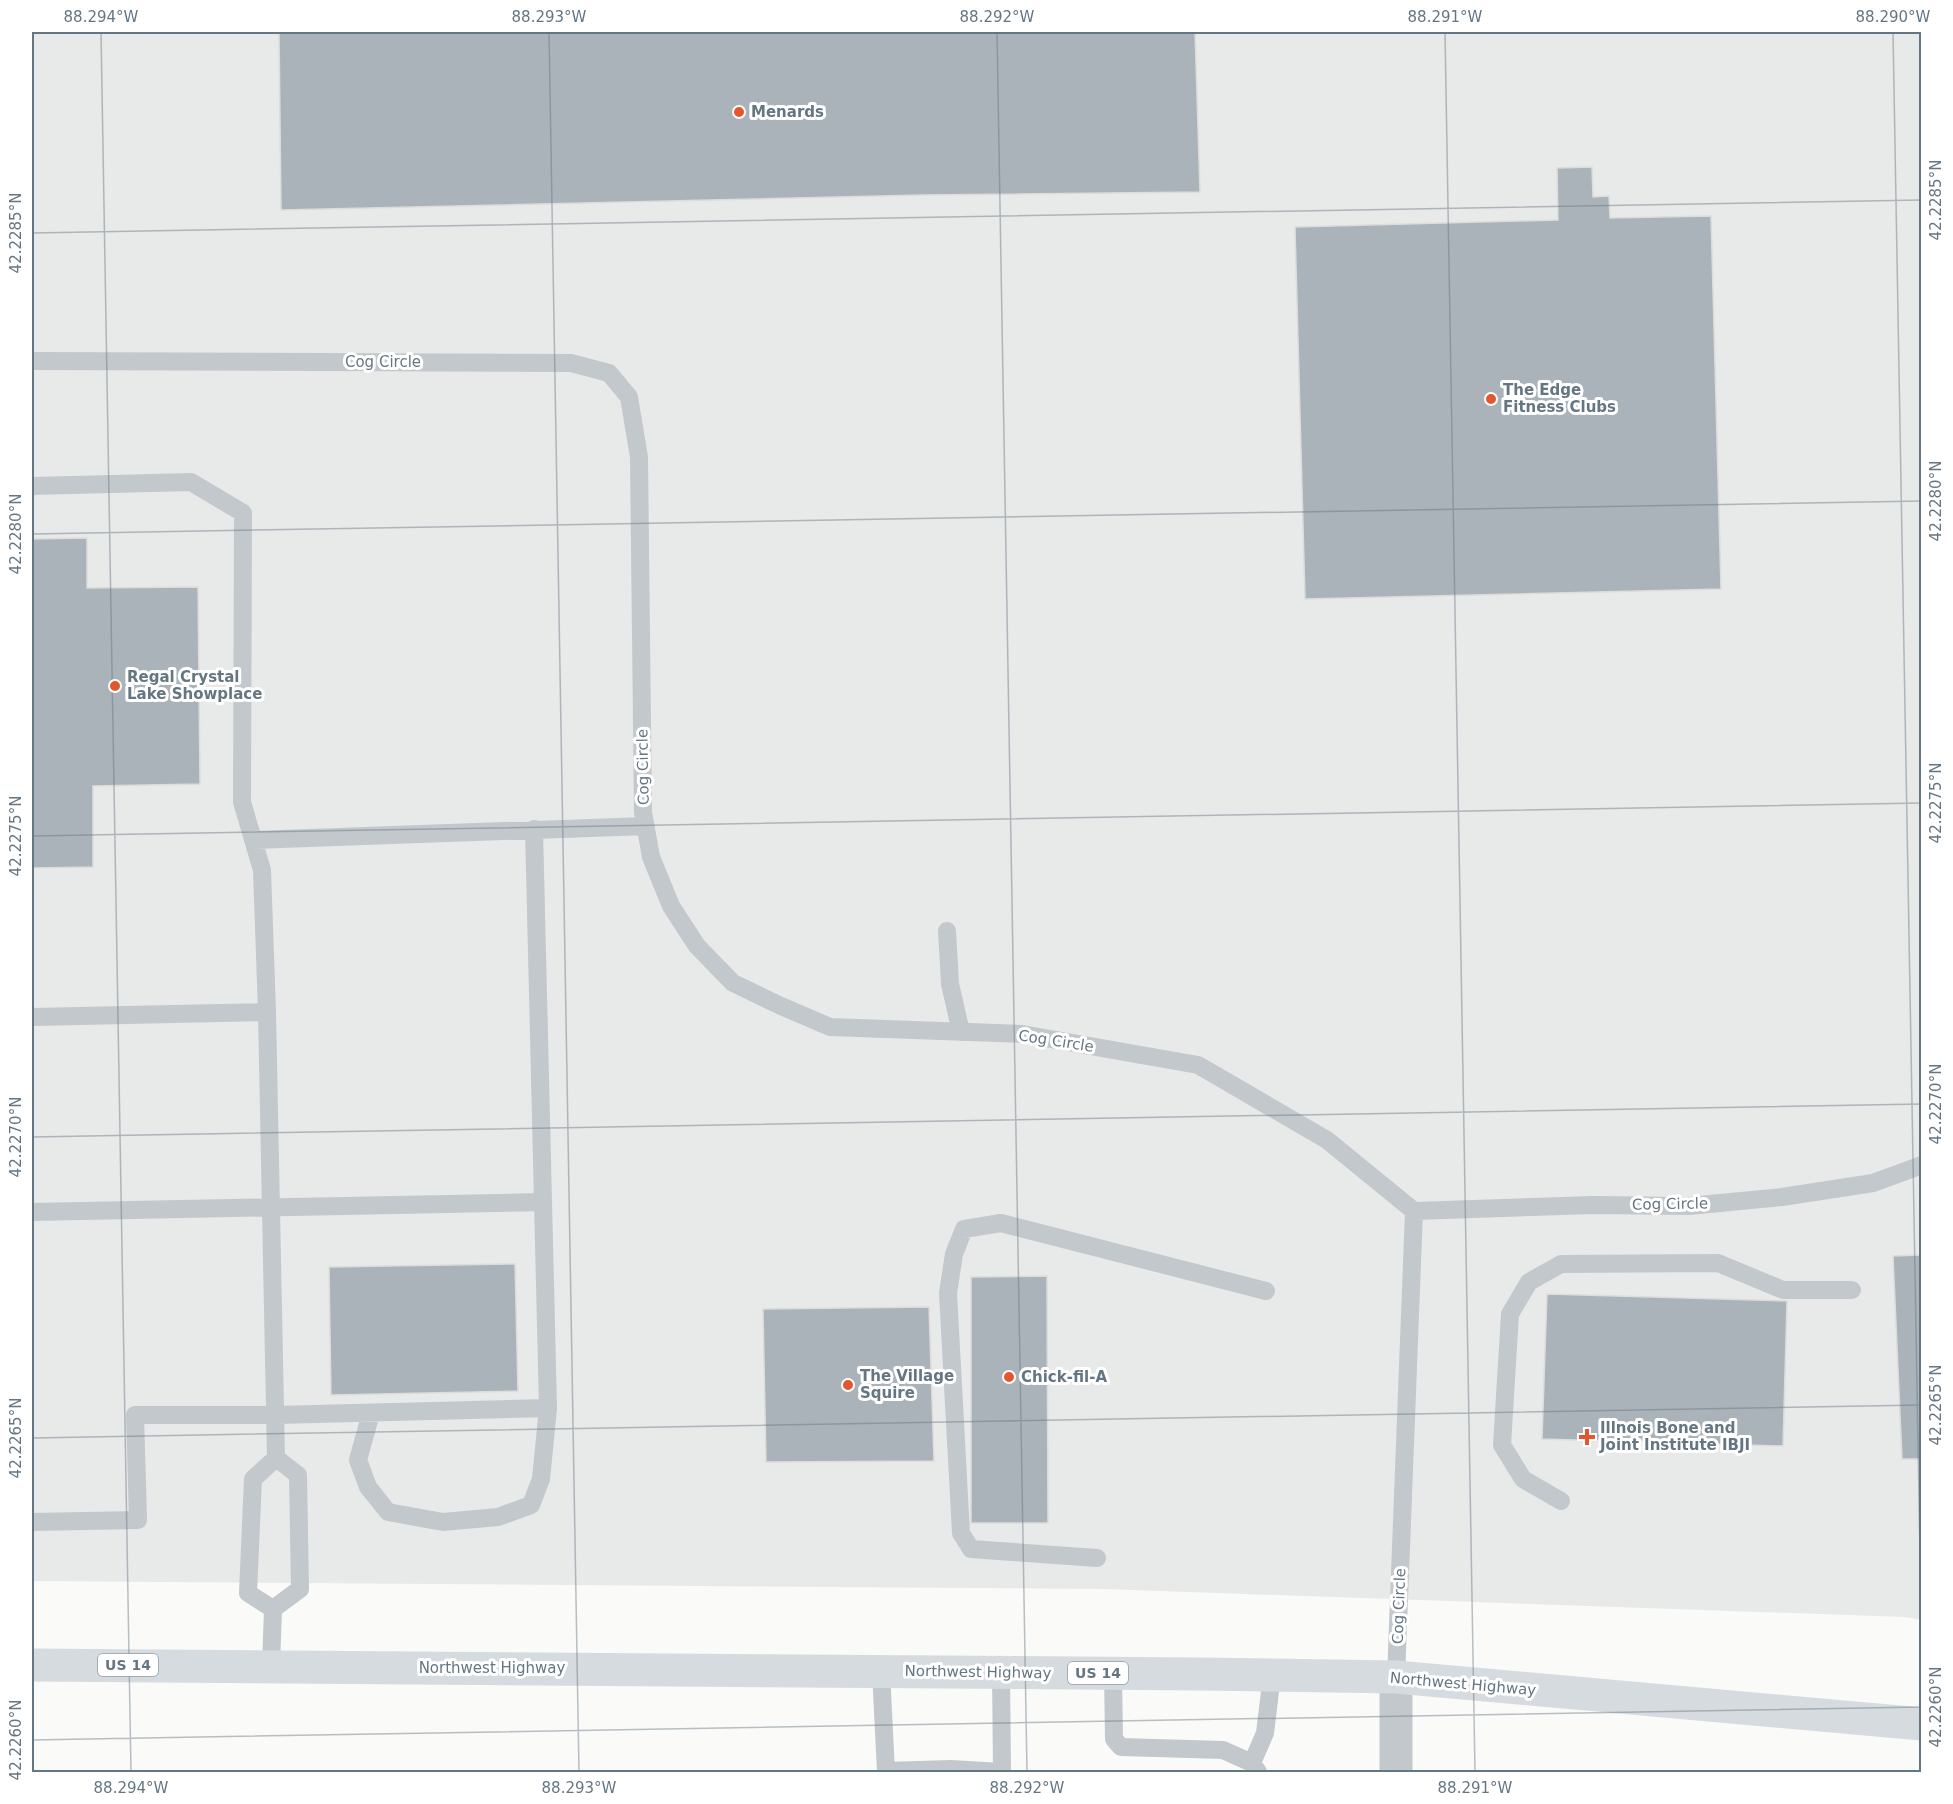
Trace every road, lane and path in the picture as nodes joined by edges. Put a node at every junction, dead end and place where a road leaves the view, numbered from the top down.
1 (32, 361) edge
2 (32, 486) edge
3 (646, 826) junction
4 (534, 829) junction
5 (254, 840) junction
6 (947, 931) dead end
7 (267, 1012) junction
8 (32, 1017) edge
9 (961, 1032) junction
10 (1922, 1165) edge
11 (543, 1202) junction
12 (271, 1206) junction
13 (1414, 1210) junction
14 (32, 1212) edge
15 (1852, 1290) dead end
16 (1266, 1291) dead end
17 (548, 1408) junction
18 (371, 1413) junction
19 (276, 1415) junction
20 (276, 1458) junction
21 (1561, 1501) dead end
22 (32, 1522) edge
23 (1097, 1558) dead end
24 (273, 1609) junction
25 (32, 1665) edge
26 (272, 1666) junction
27 (881, 1671) junction
28 (1001, 1672) junction
29 (1113, 1673) junction
30 (1272, 1675) junction
31 (1396, 1677) junction
32 (1922, 1724) edge
33 (1255, 1768) edge
34 (886, 1772) edge
35 (1002, 1772) edge
36 (1396, 1773) edge

1 - 3 lane, Cog Circle
2 - 5 lane
3 - 4 lane
3 - 9 lane, Cog Circle
4 - 5 lane
4 - 11 lane
5 - 7 lane
6 - 9 lane
7 - 8 lane
7 - 12 lane
9 - 13 lane, Cog Circle
10 - 13 lane, Cog Circle
11 - 12 lane
11 - 17 lane
12 - 14 lane
12 - 19 lane
13 - 31 lane, Cog Circle
15 - 21 lane
16 - 23 lane
17 - 18 lane
17 - 18 lane
18 - 19 lane
19 - 20 lane
19 - 22 lane
20 - 24 lane
20 - 24 lane
24 - 26 lane
25 - 26 main road, Northwest Highway / US 14
26 - 27 main road, Northwest Highway / US 14
27 - 28 main road, Northwest Highway / US 14
27 - 34 lane
28 - 29 main road, Northwest Highway / US 14
28 - 35 lane
29 - 30 main road, Northwest Highway / US 14
29 - 33 lane
30 - 31 main road, Northwest Highway / US 14
30 - 33 lane
31 - 32 main road, Northwest Highway / US 14
31 - 36 street
34 - 35 lane

